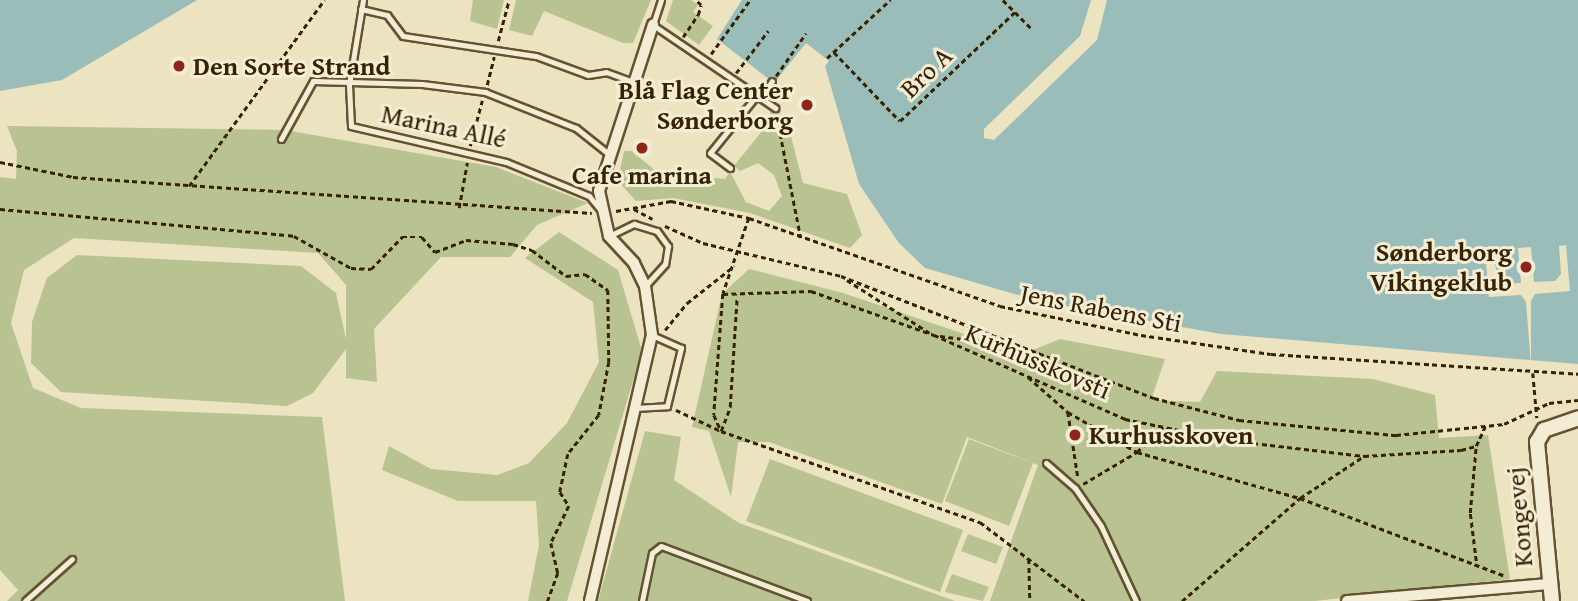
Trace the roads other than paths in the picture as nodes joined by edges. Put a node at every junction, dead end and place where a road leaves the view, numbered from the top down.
1 (363, 0) edge
2 (661, 0) edge
3 (361, 9) junction
4 (653, 25) junction
5 (772, 81) road end
6 (634, 82) junction
7 (349, 85) junction
8 (759, 96) junction
9 (775, 108) road end
10 (281, 139) dead end
11 (610, 155) junction
12 (730, 168) dead end
13 (602, 212) junction
14 (610, 236) junction
15 (645, 286) junction
16 (656, 336) junction
17 (634, 408) junction
18 (1578, 418) edge
19 (1046, 463) dead end
20 (72, 559) dead end
21 (1549, 584) junction
22 (25, 601) edge
23 (590, 601) edge
24 (642, 601) edge
25 (807, 601) edge
26 (1136, 601) edge
27 (1347, 601) edge
28 (1552, 601) edge

1 - 3 lane, Marina Allé
2 - 4 lane
3 - 6 lane
3 - 7 lane, Marina Allé
4 - 6 street
4 - 8 lane
5 - 8 lane
6 - 11 street
7 - 10 lane
7 - 11 lane
7 - 13 lane, Marina Allé
8 - 9 lane
8 - 12 lane
11 - 13 street
13 - 14 street
14 - 15 street
14 - 15 lane
15 - 16 street
16 - 17 street
16 - 17 lane
17 - 23 street
18 - 21 street, Kongevej
19 - 26 lane
20 - 22 lane
21 - 27 street
21 - 28 street, Kongevej
24 - 25 lane

